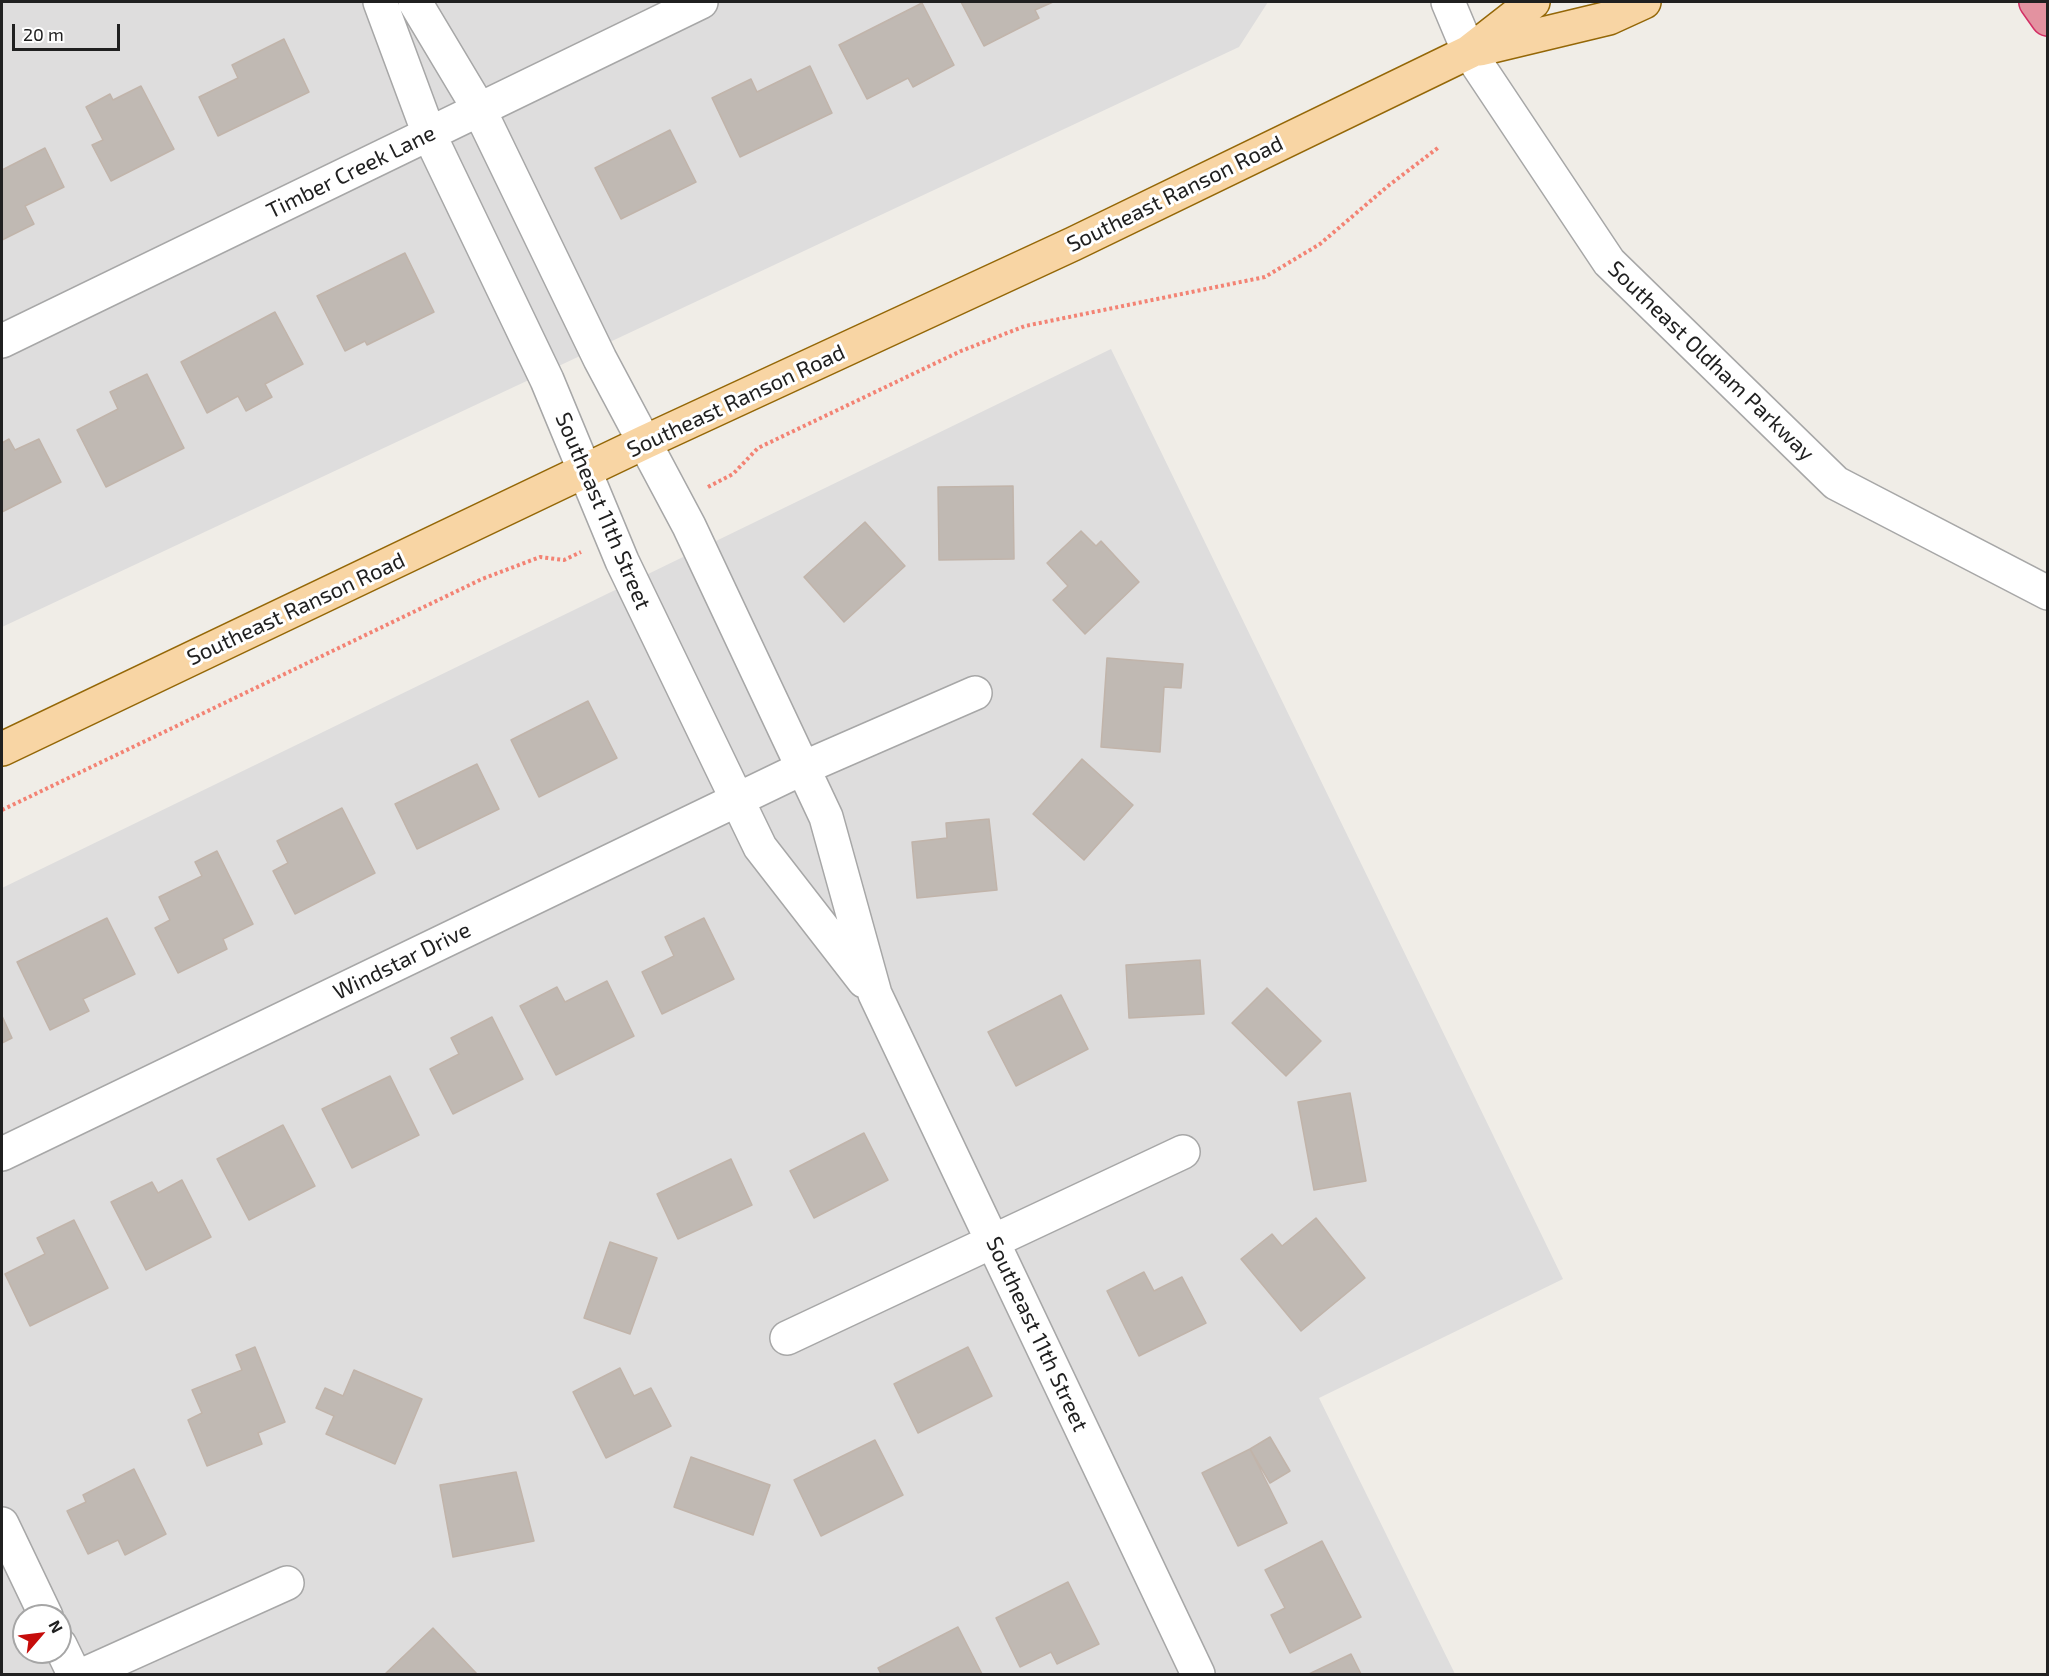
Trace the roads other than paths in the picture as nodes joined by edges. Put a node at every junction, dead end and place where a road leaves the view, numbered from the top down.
1 (380, 2) edge
2 (415, 2) edge
3 (701, 2) edge
4 (1448, 2) edge
5 (1533, 2) edge
6 (1644, 2) edge
7 (2036, 2) edge
8 (2048, 19) edge
9 (1469, 52) junction
10 (479, 110) junction
11 (429, 134) junction
12 (2, 341) edge
13 (645, 442) junction
14 (585, 471) junction
15 (2048, 593) edge
16 (975, 693) dead end
17 (2, 749) edge
18 (803, 768) junction
19 (737, 800) junction
20 (875, 994) junction
21 (1183, 1152) dead end
22 (2, 1154) edge
23 (992, 1239) junction
24 (787, 1338) dead end
25 (2, 1524) edge
26 (287, 1583) dead end
27 (40, 1604) edge
28 (85, 1674) edge
29 (1198, 1674) edge

1 - 11 street, Southeast 11th Street
2 - 10 street, Southeast 11th Street
3 - 10 street, Timber Creek Lane
4 - 9 street, Southeast Oldham Parkway
5 - 9 main road, Southeast Ranson Road
6 - 9 main road, Southeast Ranson Road
7 - 8 highway
9 - 13 main road, Southeast Ranson Road
9 - 15 street, Southeast Oldham Parkway
10 - 11 street, Timber Creek Lane
10 - 13 street, Southeast 11th Street
11 - 12 street, Timber Creek Lane
11 - 14 street, Southeast 11th Street
13 - 14 main road, Southeast Ranson Road
13 - 18 street, Southeast 11th Street
14 - 17 main road, Southeast Ranson Road
14 - 19 street, Southeast 11th Street
16 - 18 street, Windstar Drive
18 - 19 street, Windstar Drive
18 - 20 street, Southeast 11th Street
19 - 20 street, Southeast 11th Street
19 - 22 street, Windstar Drive
20 - 23 street, Southeast 11th Street
21 - 23 street
23 - 24 street
23 - 29 street, Southeast 11th Street
25 - 27 street
26 - 28 street

